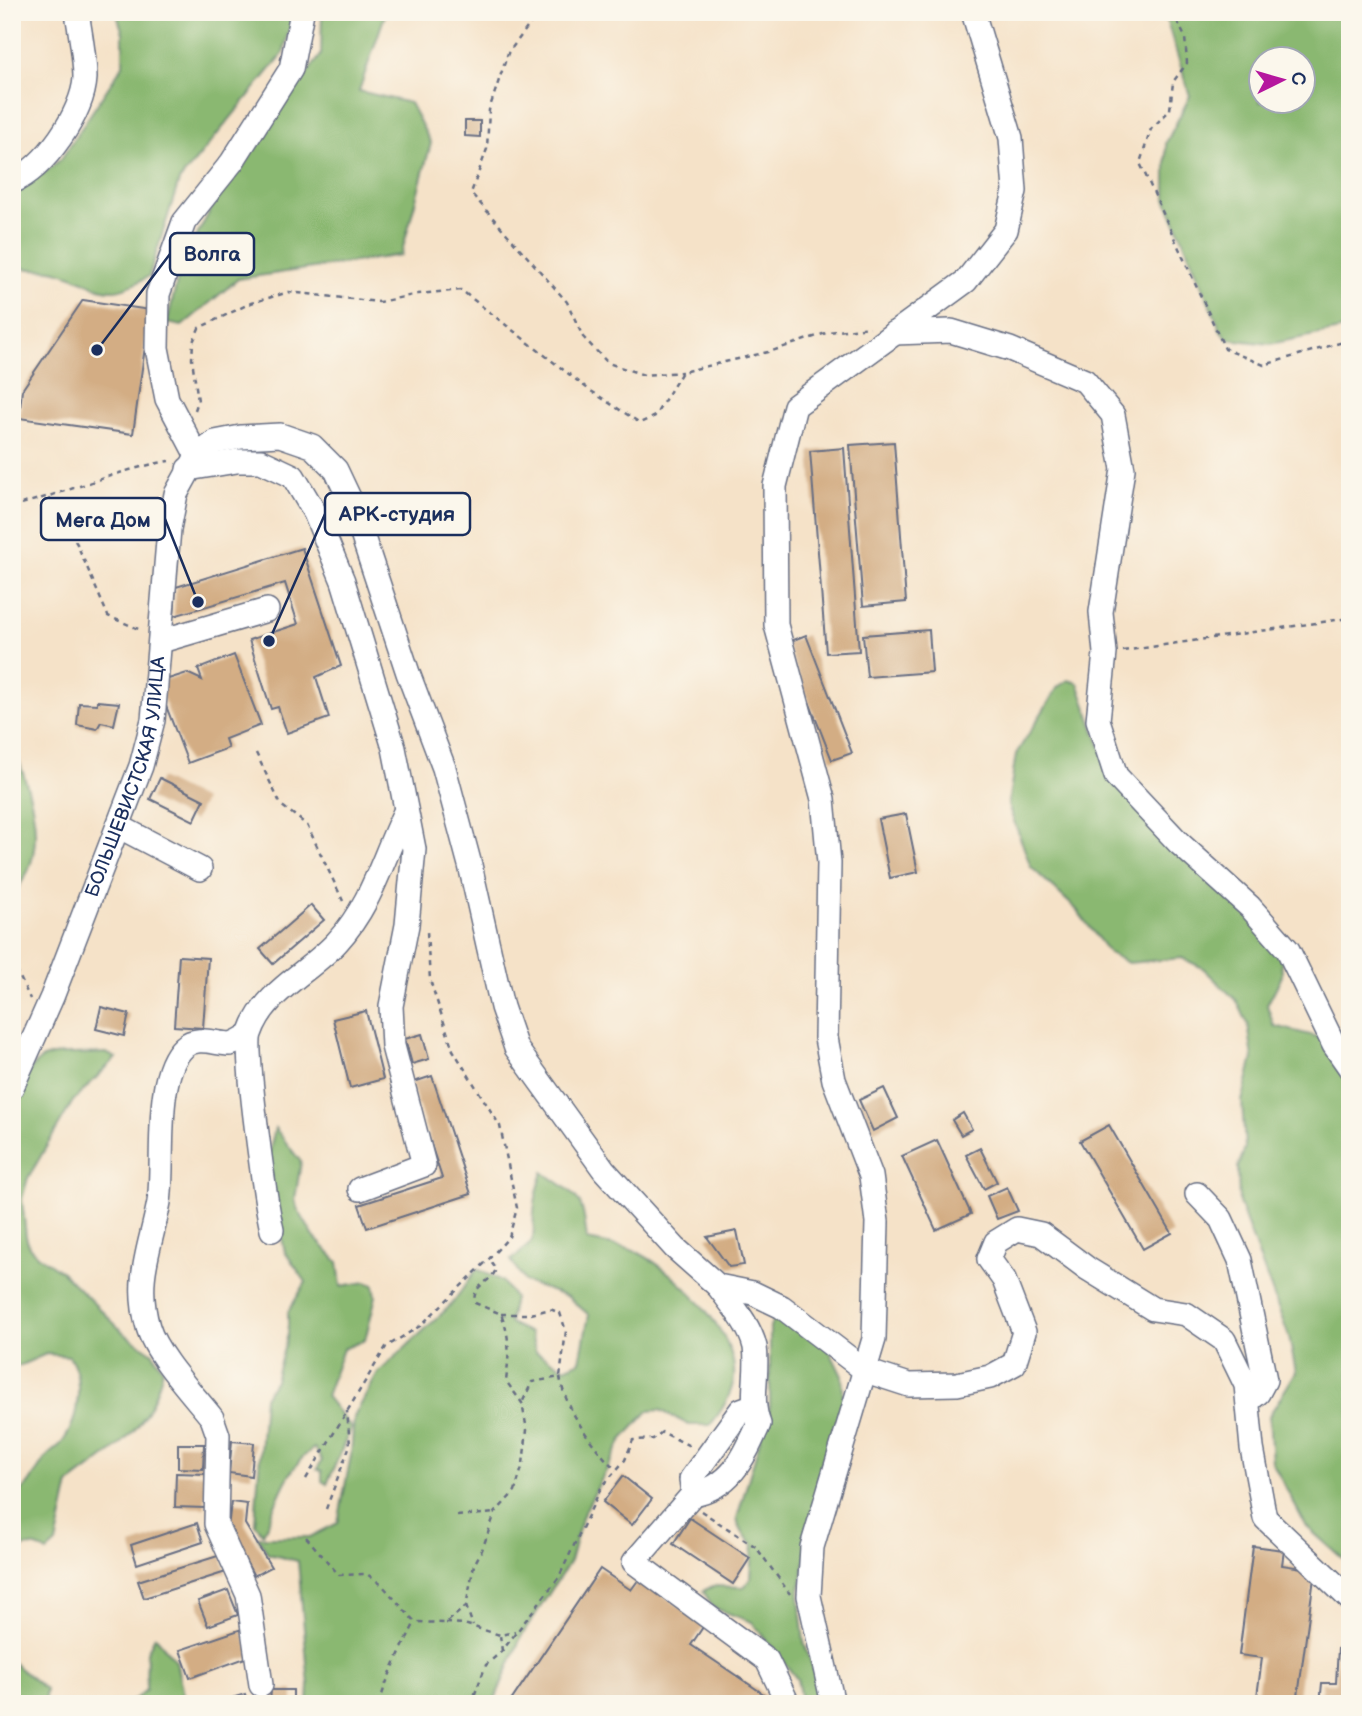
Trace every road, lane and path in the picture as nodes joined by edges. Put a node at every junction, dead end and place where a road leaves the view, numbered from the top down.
1 (77, 12) edge
2 (302, 12) edge
3 (539, 12) edge
4 (973, 12) edge
5 (1173, 12) edge
6 (12, 181) edge
7 (894, 333) junction
8 (1350, 340) edge
9 (682, 372) junction
10 (190, 454) junction
11 (49, 498) junction
12 (12, 506) edge
13 (267, 610) dead end
14 (1350, 618) edge
15 (162, 640) junction
16 (1105, 653) junction
17 (256, 753) dead end
18 (406, 810) junction
19 (118, 826) junction
20 (200, 869) dead end
21 (357, 916) junction
22 (12, 960) edge
23 (42, 1020) junction
24 (249, 1035) junction
25 (1350, 1068) edge
26 (12, 1087) edge
27 (359, 1189) dead end
28 (1197, 1194) dead end
29 (272, 1230) dead end
30 (489, 1259) dead end
31 (718, 1286) junction
32 (500, 1314) junction
33 (866, 1371) junction
34 (559, 1377) junction
35 (1248, 1401) junction
36 (522, 1403) junction
37 (752, 1406) junction
38 (346, 1411) dead end
39 (708, 1456) junction
40 (616, 1470) junction
41 (690, 1498) junction
42 (326, 1509) dead end
43 (495, 1513) junction
44 (457, 1516) dead end
45 (306, 1537) dead end
46 (809, 1597) junction
47 (1350, 1599) edge
48 (466, 1606) junction
49 (415, 1622) junction
50 (446, 1623) junction
51 (473, 1627) junction
52 (515, 1632) junction
53 (500, 1635) junction
54 (502, 1651) junction
55 (261, 1685) dead end
56 (380, 1704) edge
57 (471, 1704) edge
58 (788, 1704) edge
59 (833, 1704) edge

1 - 6 street
2 - 10 street
3 - 9 path
4 - 7 street
5 - 8 path
7 - 9 path
7 - 16 street
7 - 33 street
9 - 10 path
10 - 11 path
10 - 15 street, БОЛЬШЕВИСТСКАЯ УЛИЦА
10 - 18 street
10 - 31 street
11 - 12 path
11 - 15 path
13 - 15 street
14 - 16 path
15 - 19 street, БОЛЬШЕВИСТСКАЯ УЛИЦА
16 - 25 street
17 - 21 path
18 - 21 street
18 - 27 street
19 - 20 street
19 - 23 street, БОЛЬШЕВИСТСКАЯ УЛИЦА
21 - 24 street
22 - 23 path
23 - 26 street, БОЛЬШЕВИСТСКАЯ УЛИЦА
24 - 29 street
24 - 55 street
28 - 35 street
30 - 32 path
31 - 33 street
31 - 37 street
32 - 34 path
32 - 36 path
33 - 35 street
33 - 46 street
34 - 36 path
34 - 40 path
35 - 47 street
36 - 43 path
37 - 39 street
37 - 41 street
38 - 42 path
39 - 40 path
39 - 41 street
40 - 52 path
41 - 46 path
41 - 58 street
43 - 44 path
43 - 48 path
45 - 49 path
46 - 59 street
48 - 50 path
48 - 51 path
49 - 50 path
49 - 56 path
50 - 51 path
51 - 53 path
52 - 53 path
52 - 54 path
53 - 54 path
54 - 57 path

